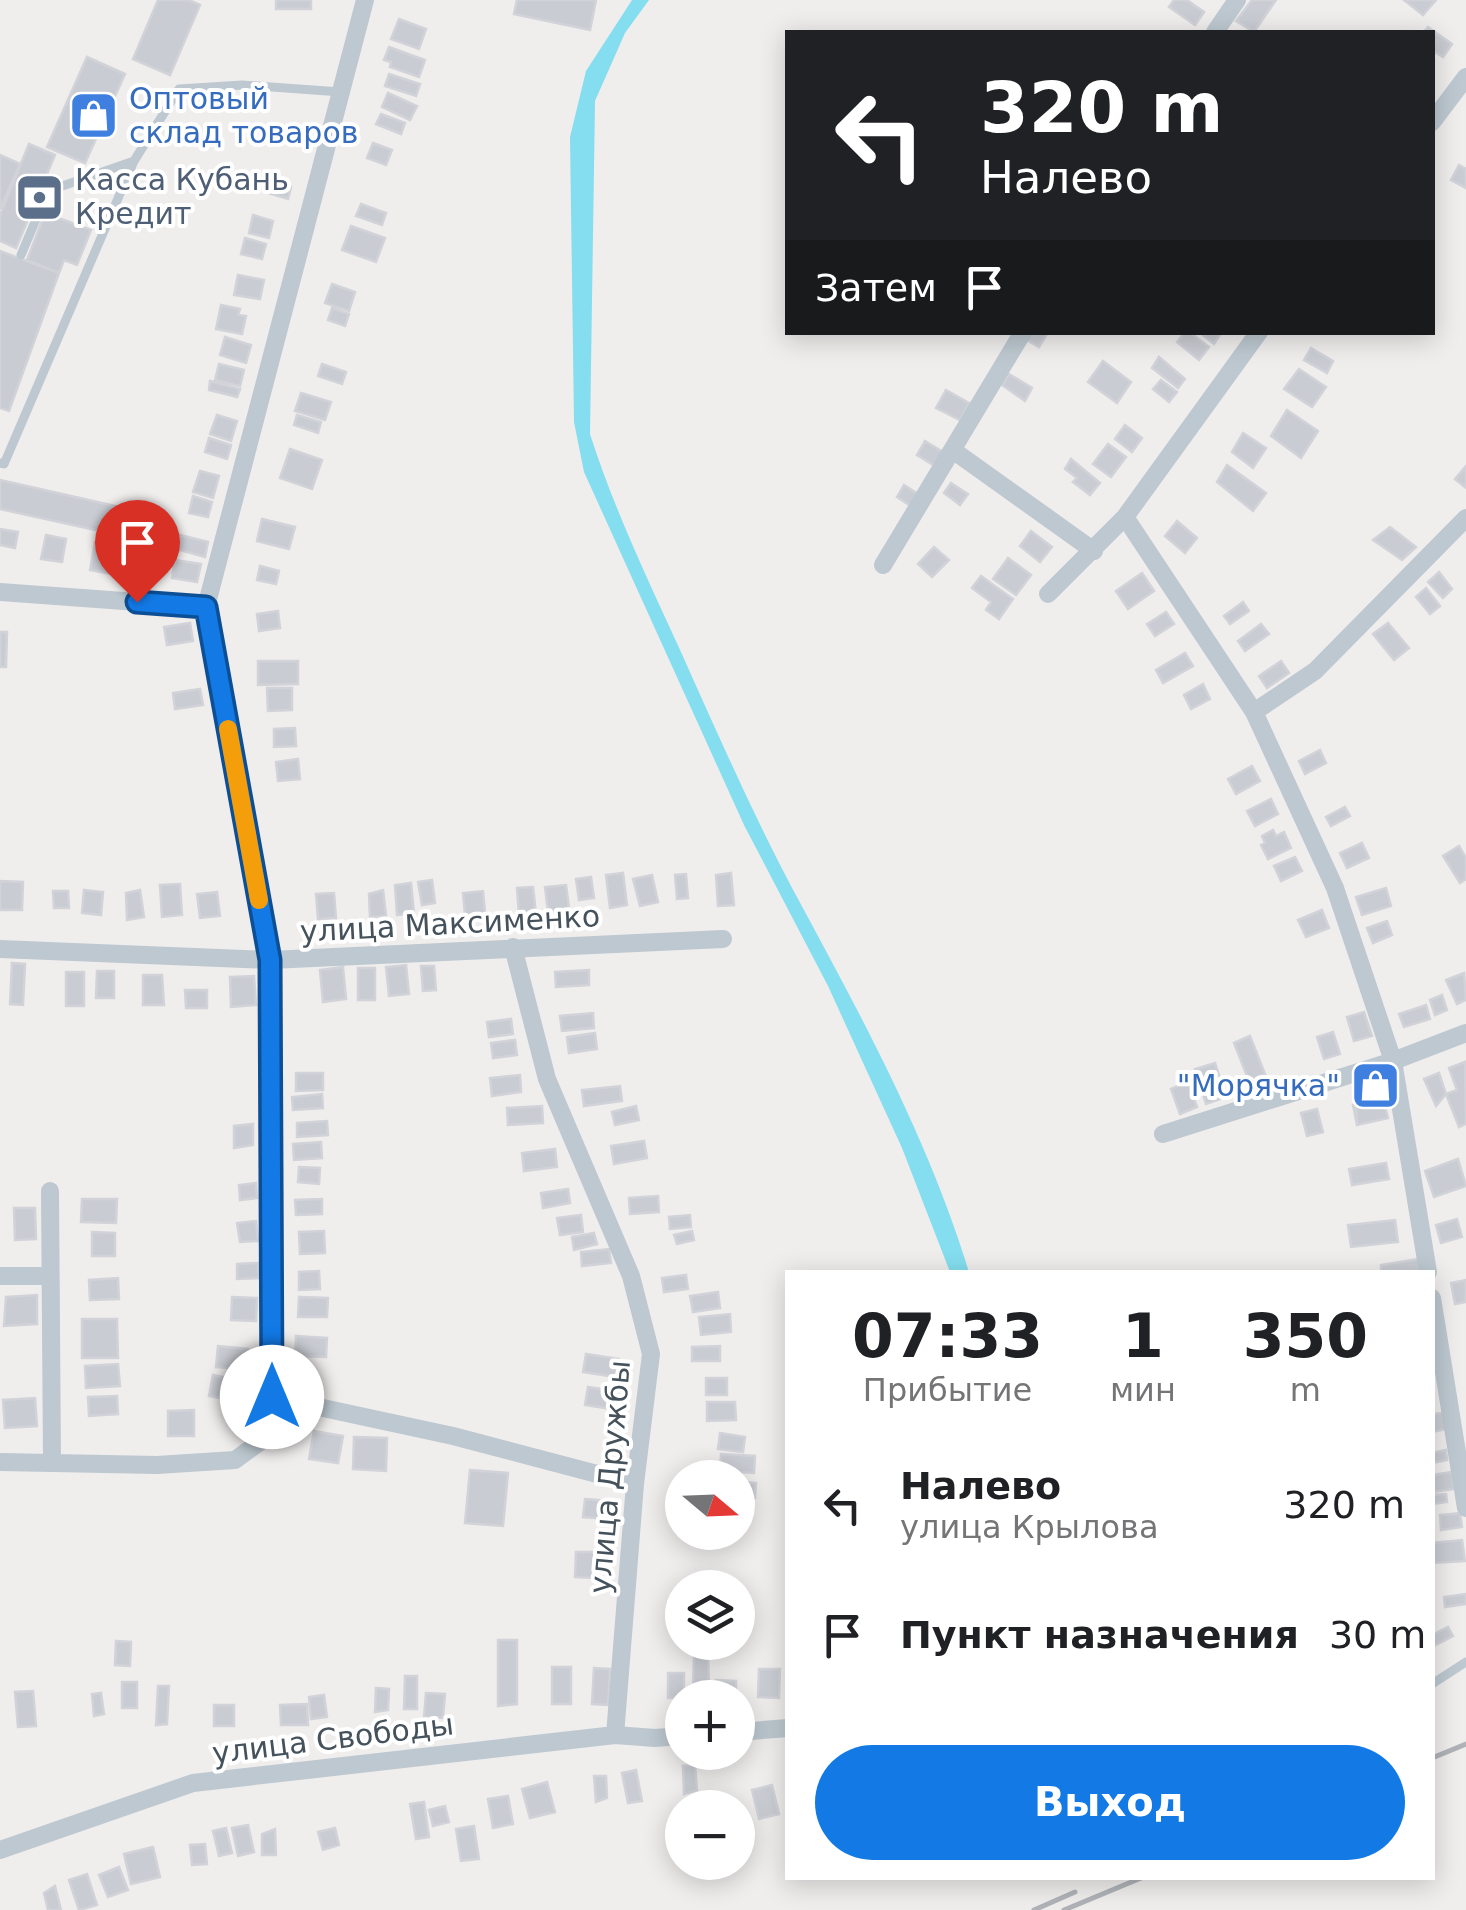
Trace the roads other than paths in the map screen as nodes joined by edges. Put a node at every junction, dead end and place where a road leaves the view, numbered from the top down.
1 (364, 0) edge
2 (1237, 0) edge
3 (1216, 30) edge
4 (1466, 78) edge
5 (340, 92) junction
6 (1435, 118) edge
7 (134, 161) junction
8 (21, 255) dead end
9 (1020, 335) edge
10 (1257, 335) edge
11 (954, 451) junction
12 (0, 463) edge
13 (1126, 516) junction
14 (1466, 518) edge
15 (1094, 551) junction
16 (883, 565) dead end
17 (0, 592) edge
18 (1048, 594) dead end
19 (206, 607) junction
20 (1254, 712) junction
21 (724, 939) dead end
22 (513, 947) junction
23 (0, 950) edge
24 (270, 960) junction
25 (1466, 1032) edge
26 (1393, 1060) junction
27 (1164, 1134) dead end
28 (50, 1192) dead end
29 (1428, 1270) edge
30 (0, 1276) edge
31 (49, 1276) junction
32 (1435, 1317) edge
33 (272, 1397) junction
34 (0, 1462) edge
35 (52, 1463) junction
36 (635, 1484) junction
37 (1466, 1508) edge
38 (1466, 1662) edge
39 (1435, 1682) edge
40 (785, 1728) edge
41 (755, 1731) edge
42 (615, 1735) junction
43 (665, 1736) edge
44 (0, 1850) edge

1 - 5 street
2 - 3 street
4 - 6 street
5 - 7 lane
5 - 19 street
7 - 8 lane
7 - 12 lane
9 - 11 street
10 - 13 street
11 - 15 street
11 - 16 street
13 - 15 street
13 - 20 street
14 - 20 street
15 - 18 street
17 - 19 street
19 - 24 street
20 - 26 street
21 - 22 street, улица Максименко
22 - 24 street, улица Максименко
22 - 36 street, улица Дружбы
23 - 24 street, улица Максименко
24 - 33 street
25 - 26 street
26 - 27 street
26 - 29 street
28 - 31 street
30 - 31 street
31 - 35 street
32 - 37 street
33 - 35 street
33 - 36 street
34 - 35 street
36 - 42 street, улица Дружбы
38 - 39 lane
40 - 41 street
42 - 43 street, улица Свободы
42 - 44 street, улица Свободы

